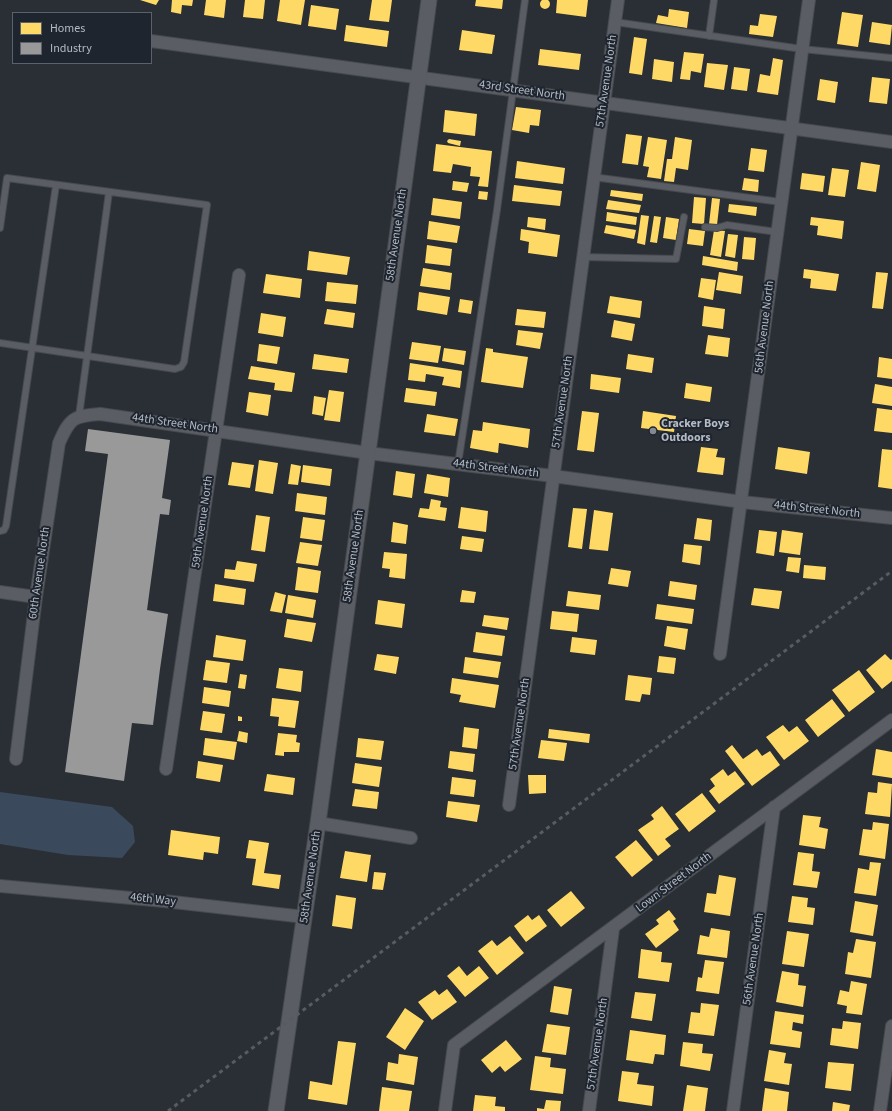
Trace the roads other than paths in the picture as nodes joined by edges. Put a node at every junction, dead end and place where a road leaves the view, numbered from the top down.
1 (429, 0) edge
2 (525, 0) edge
3 (618, 0) edge
4 (714, 0) edge
5 (809, 0) edge
6 (615, 22) junction
7 (710, 36) junction
8 (152, 41) edge
9 (802, 48) junction
10 (892, 58) edge
11 (418, 78) junction
12 (512, 90) junction
13 (604, 102) junction
14 (791, 129) junction
15 (892, 142) edge
16 (593, 177) junction
17 (56, 185) junction
18 (109, 192) junction
19 (781, 202) junction
20 (684, 217) dead end
21 (705, 227) dead end
22 (0, 228) edge
23 (777, 232) junction
24 (582, 257) junction
25 (239, 275) dead end
26 (0, 343) edge
27 (32, 348) junction
28 (87, 355) junction
29 (79, 416) junction
30 (216, 430) junction
31 (368, 453) junction
32 (458, 464) junction
33 (553, 476) junction
34 (742, 502) junction
35 (892, 518) edge
36 (0, 531) edge
37 (0, 592) edge
38 (36, 597) junction
39 (720, 654) dead end
40 (892, 720) edge
41 (16, 759) dead end
42 (166, 769) dead end
43 (509, 805) dead end
44 (774, 807) junction
45 (318, 824) junction
46 (411, 838) dead end
47 (0, 886) edge
48 (305, 917) junction
49 (613, 928) junction
50 (892, 1026) edge
51 (276, 1111) edge
52 (445, 1111) edge
53 (589, 1111) edge
54 (733, 1111) edge
55 (880, 1111) edge

1 - 11 street, 58th Avenue North
2 - 12 lane
3 - 6 street, 57th Avenue North
4 - 7 lane
5 - 9 street, 56th Avenue North
6 - 7 lane
6 - 13 street, 57th Avenue North
7 - 9 lane
8 - 11 street, 43rd Street North
9 - 10 lane
9 - 14 street, 56th Avenue North
11 - 12 street, 43rd Street North
11 - 31 street, 58th Avenue North
12 - 13 street, 43rd Street North
12 - 32 lane
13 - 14 street, 43rd Street North
13 - 16 street, 57th Avenue North
14 - 15 street, 43rd Street North
14 - 19 street, 56th Avenue North
16 - 19 lane
16 - 24 street, 57th Avenue North
17 - 18 lane
17 - 22 lane
17 - 27 lane
18 - 28 lane
18 - 28 lane
19 - 23 street, 56th Avenue North
20 - 24 lane
21 - 23 lane
23 - 34 street, 56th Avenue North
24 - 33 street, 57th Avenue North
25 - 30 street, 59th Avenue North
26 - 27 lane
27 - 28 lane
27 - 36 lane
28 - 29 lane
29 - 30 street, 44th Street North
29 - 38 street, 60th Avenue North
30 - 31 street, 44th Street North
30 - 42 street, 59th Avenue North
31 - 32 street, 44th Street North
31 - 45 street, 58th Avenue North
32 - 33 street, 44th Street North
33 - 34 street, 44th Street North
33 - 43 street, 57th Avenue North
34 - 35 street, 44th Street North
34 - 39 street, 56th Avenue North
37 - 38 street
38 - 41 street, 60th Avenue North
40 - 44 street, Lown Street North
44 - 49 street, Lown Street North
44 - 54 street, 56th Avenue North
45 - 46 street
45 - 48 street, 58th Avenue North
47 - 48 street, 46th Way
48 - 51 street, 58th Avenue North
49 - 52 street, Lown Street North
49 - 53 street, 57th Avenue North
50 - 55 street

